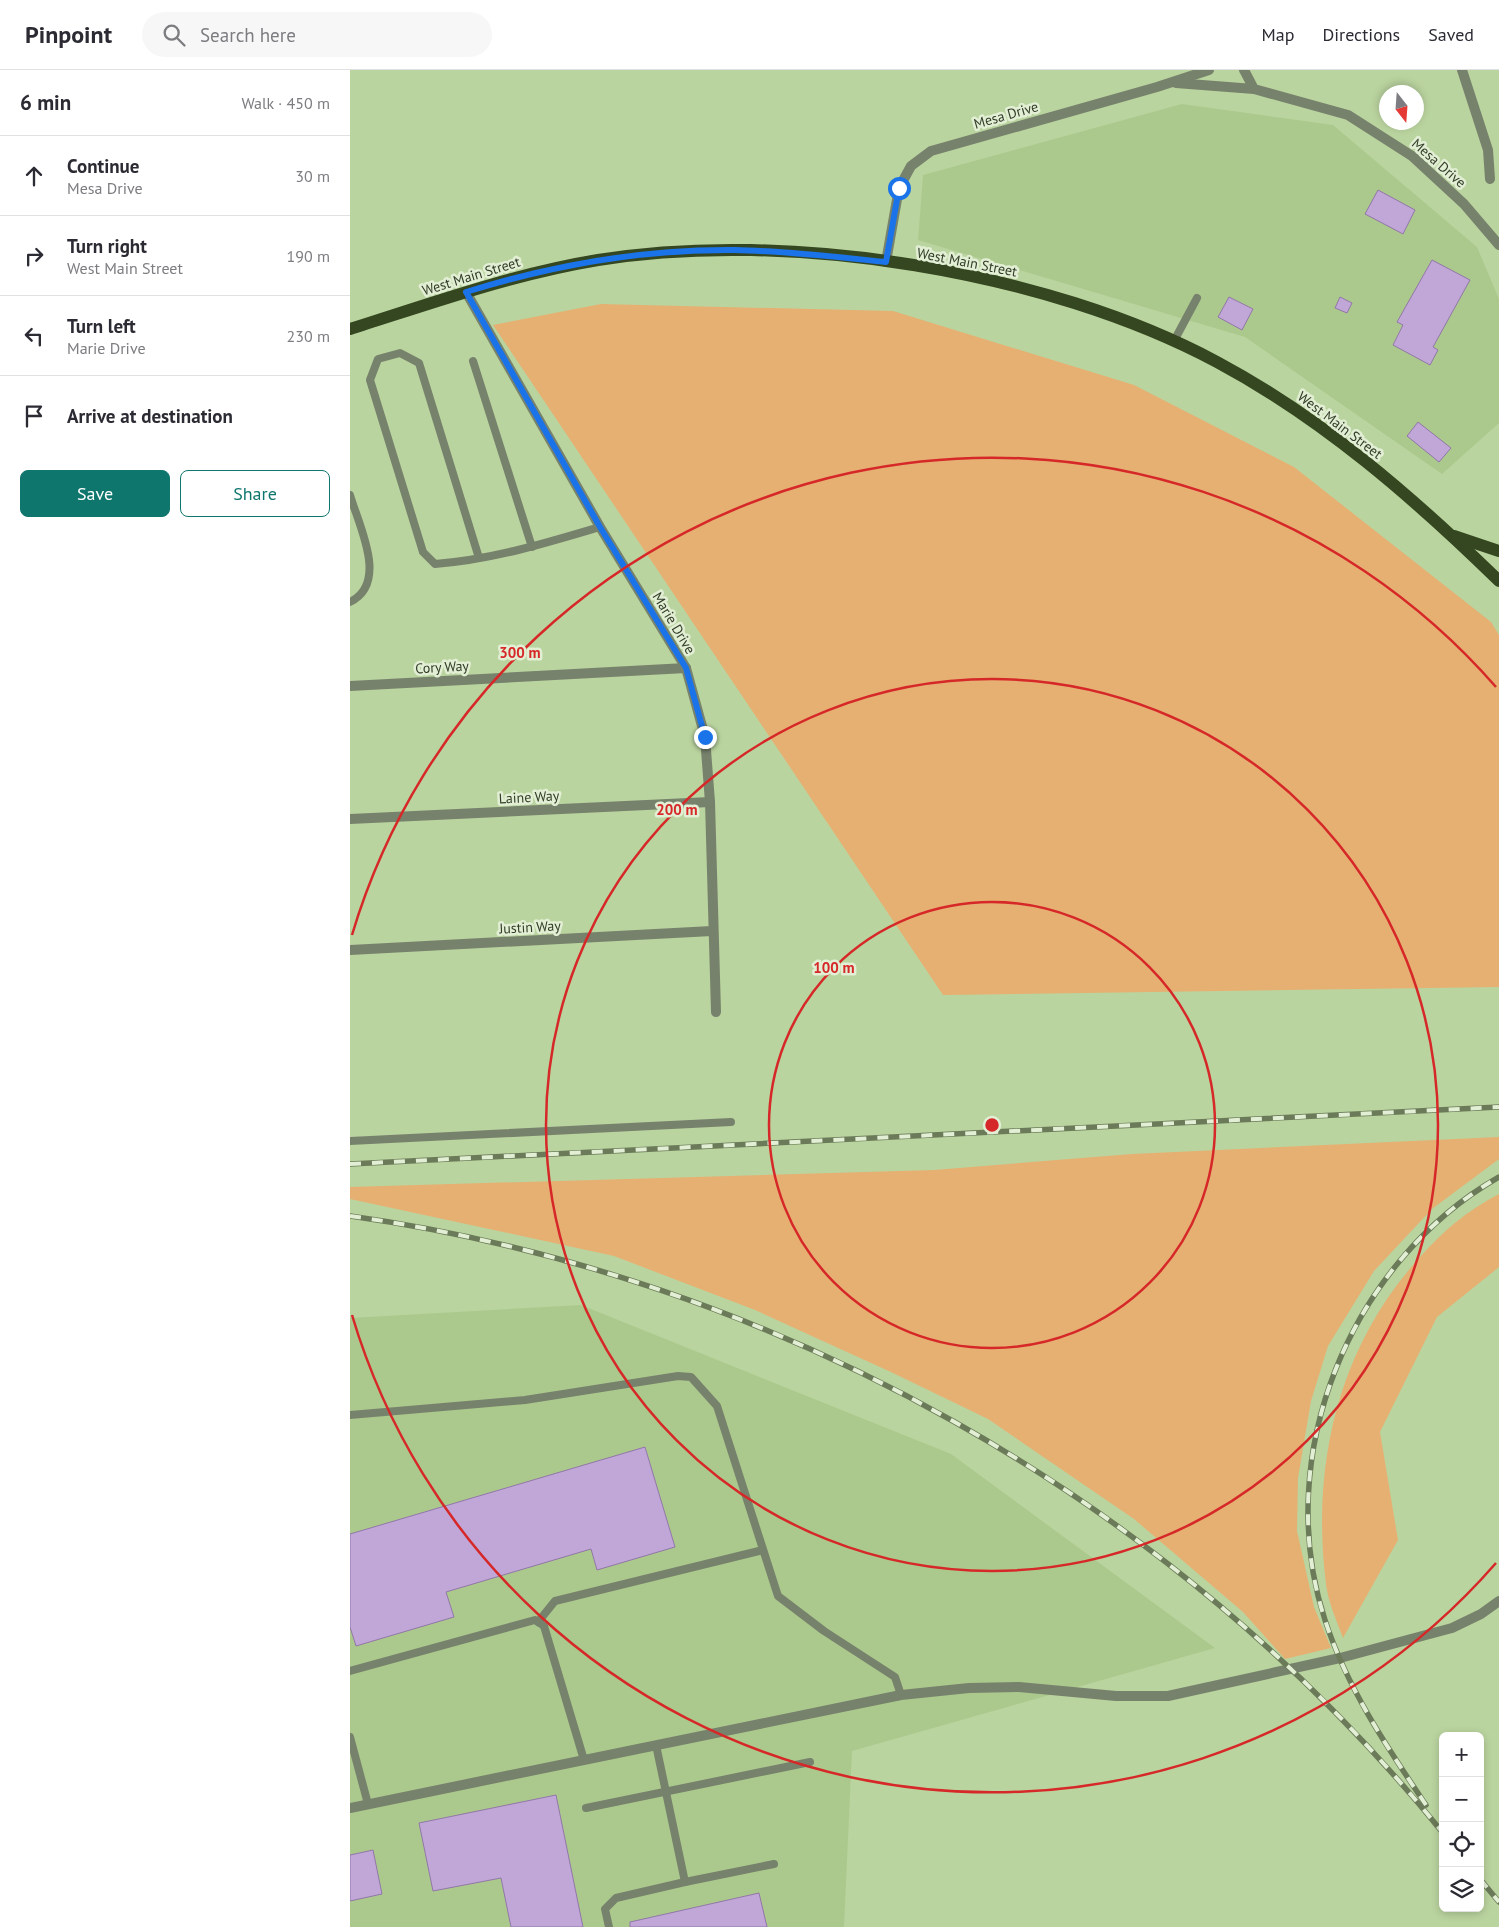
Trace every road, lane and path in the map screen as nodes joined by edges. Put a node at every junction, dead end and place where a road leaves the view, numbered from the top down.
1 (1209, 70) edge
2 (1244, 70) edge
3 (1462, 70) edge
4 (1170, 83) junction
5 (1254, 89) junction
6 (1490, 179) dead end
7 (1499, 245) edge
8 (886, 262) junction
9 (466, 292) junction
10 (1198, 298) dead end
11 (350, 329) edge
12 (1174, 341) junction
13 (473, 361) dead end
14 (350, 495) edge
15 (600, 527) junction
16 (1451, 535) junction
17 (532, 547) junction
18 (1499, 551) edge
19 (480, 558) junction
20 (1499, 581) edge
21 (350, 602) edge
22 (686, 668) junction
23 (350, 686) edge
24 (710, 802) junction
25 (350, 819) edge
26 (712, 931) junction
27 (350, 950) edge
28 (716, 1012) dead end
29 (731, 1122) dead end
30 (350, 1140) edge
31 (350, 1415) edge
32 (763, 1550) junction
33 (1499, 1601) edge
34 (538, 1622) junction
35 (350, 1671) edge
36 (901, 1695) junction
37 (350, 1736) edge
38 (656, 1745) junction
39 (584, 1760) junction
40 (810, 1762) dead end
41 (666, 1792) junction
42 (368, 1804) junction
43 (350, 1808) edge
44 (586, 1808) dead end
45 (774, 1864) dead end
46 (685, 1882) junction
47 (609, 1927) edge

1 - 4 street, Mesa Drive
2 - 5 street
3 - 6 street
4 - 5 street, Mesa Drive
4 - 8 street, Mesa Drive
5 - 7 street, Mesa Drive
8 - 9 main road, West Main Street
8 - 12 main road, West Main Street
9 - 11 main road, West Main Street
9 - 15 street, Marie Drive
10 - 12 lane
12 - 16 main road, West Main Street
13 - 17 lane
14 - 21 lane
15 - 17 lane
15 - 22 street, Marie Drive
16 - 18 main road
16 - 20 main road, West Main Street
17 - 19 lane
19 - 19 lane
22 - 23 street, Cory Way
22 - 24 street, Marie Drive
24 - 25 street, Laine Way
24 - 26 street, Marie Drive
26 - 27 street, Justin Way
26 - 28 street, Marie Drive
29 - 30 lane
31 - 32 lane
32 - 34 lane
32 - 36 lane
33 - 36 street
34 - 35 lane
34 - 39 lane
36 - 38 street
37 - 42 lane
38 - 39 street
38 - 41 lane
39 - 42 street
40 - 41 lane
41 - 44 lane
41 - 46 lane
42 - 43 street
45 - 46 lane
46 - 47 lane

